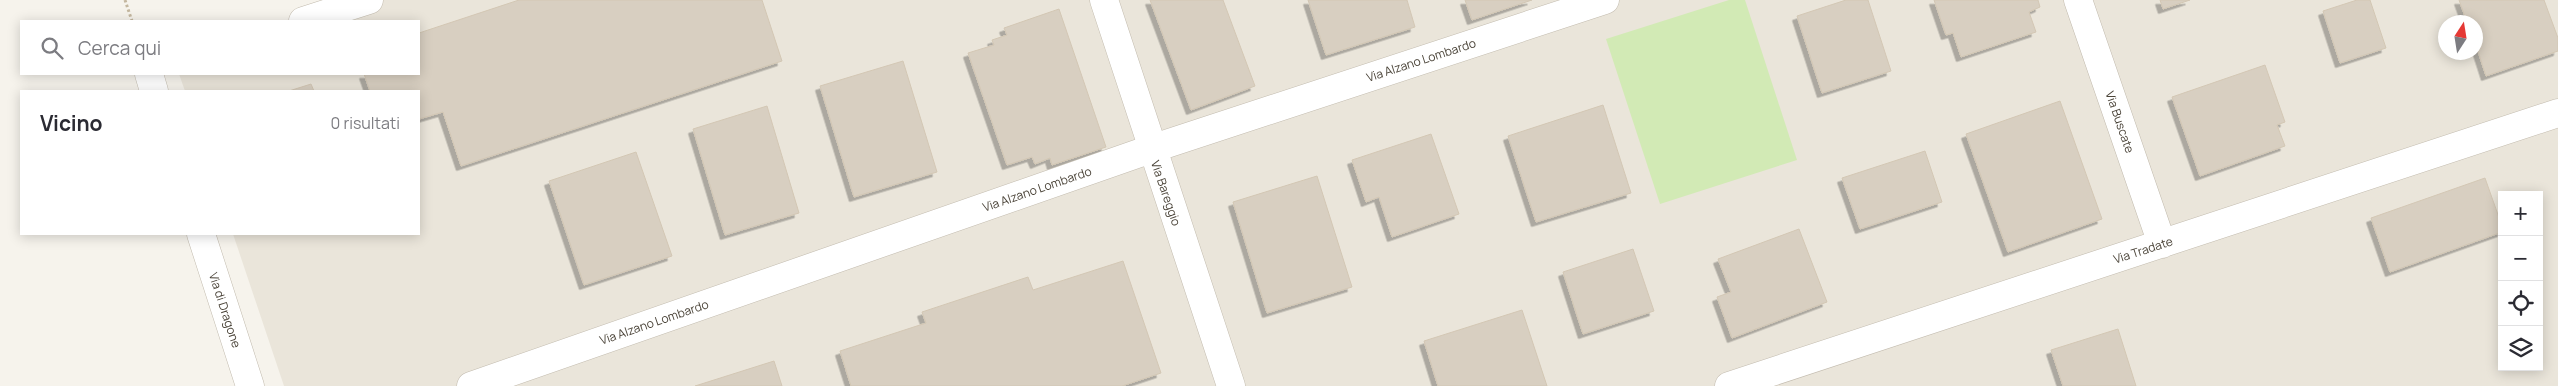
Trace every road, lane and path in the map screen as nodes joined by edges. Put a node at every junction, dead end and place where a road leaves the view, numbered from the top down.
1 (125, 0) edge
2 (368, 0) edge
3 (1104, 0) edge
4 (1604, 0) edge
5 (2078, 0) edge
6 (132, 20) edge
7 (306, 20) edge
8 (149, 75) edge
9 (154, 90) edge
10 (2558, 113) edge
11 (1151, 149) junction
12 (201, 235) edge
13 (2162, 244) junction
14 (250, 386) edge
15 (472, 386) edge
16 (1231, 386) edge
17 (1729, 386) edge

1 - 6 path
2 - 7 street
3 - 11 street, Via Bareggio
4 - 11 street, Via Alzano Lombardo
5 - 13 street, Via Buscate
8 - 9 street
10 - 13 street, Via Tradate
11 - 15 street, Via Alzano Lombardo
11 - 16 street, Via Bareggio
12 - 14 street, Via di Dragone
13 - 17 street, Via Tradate

